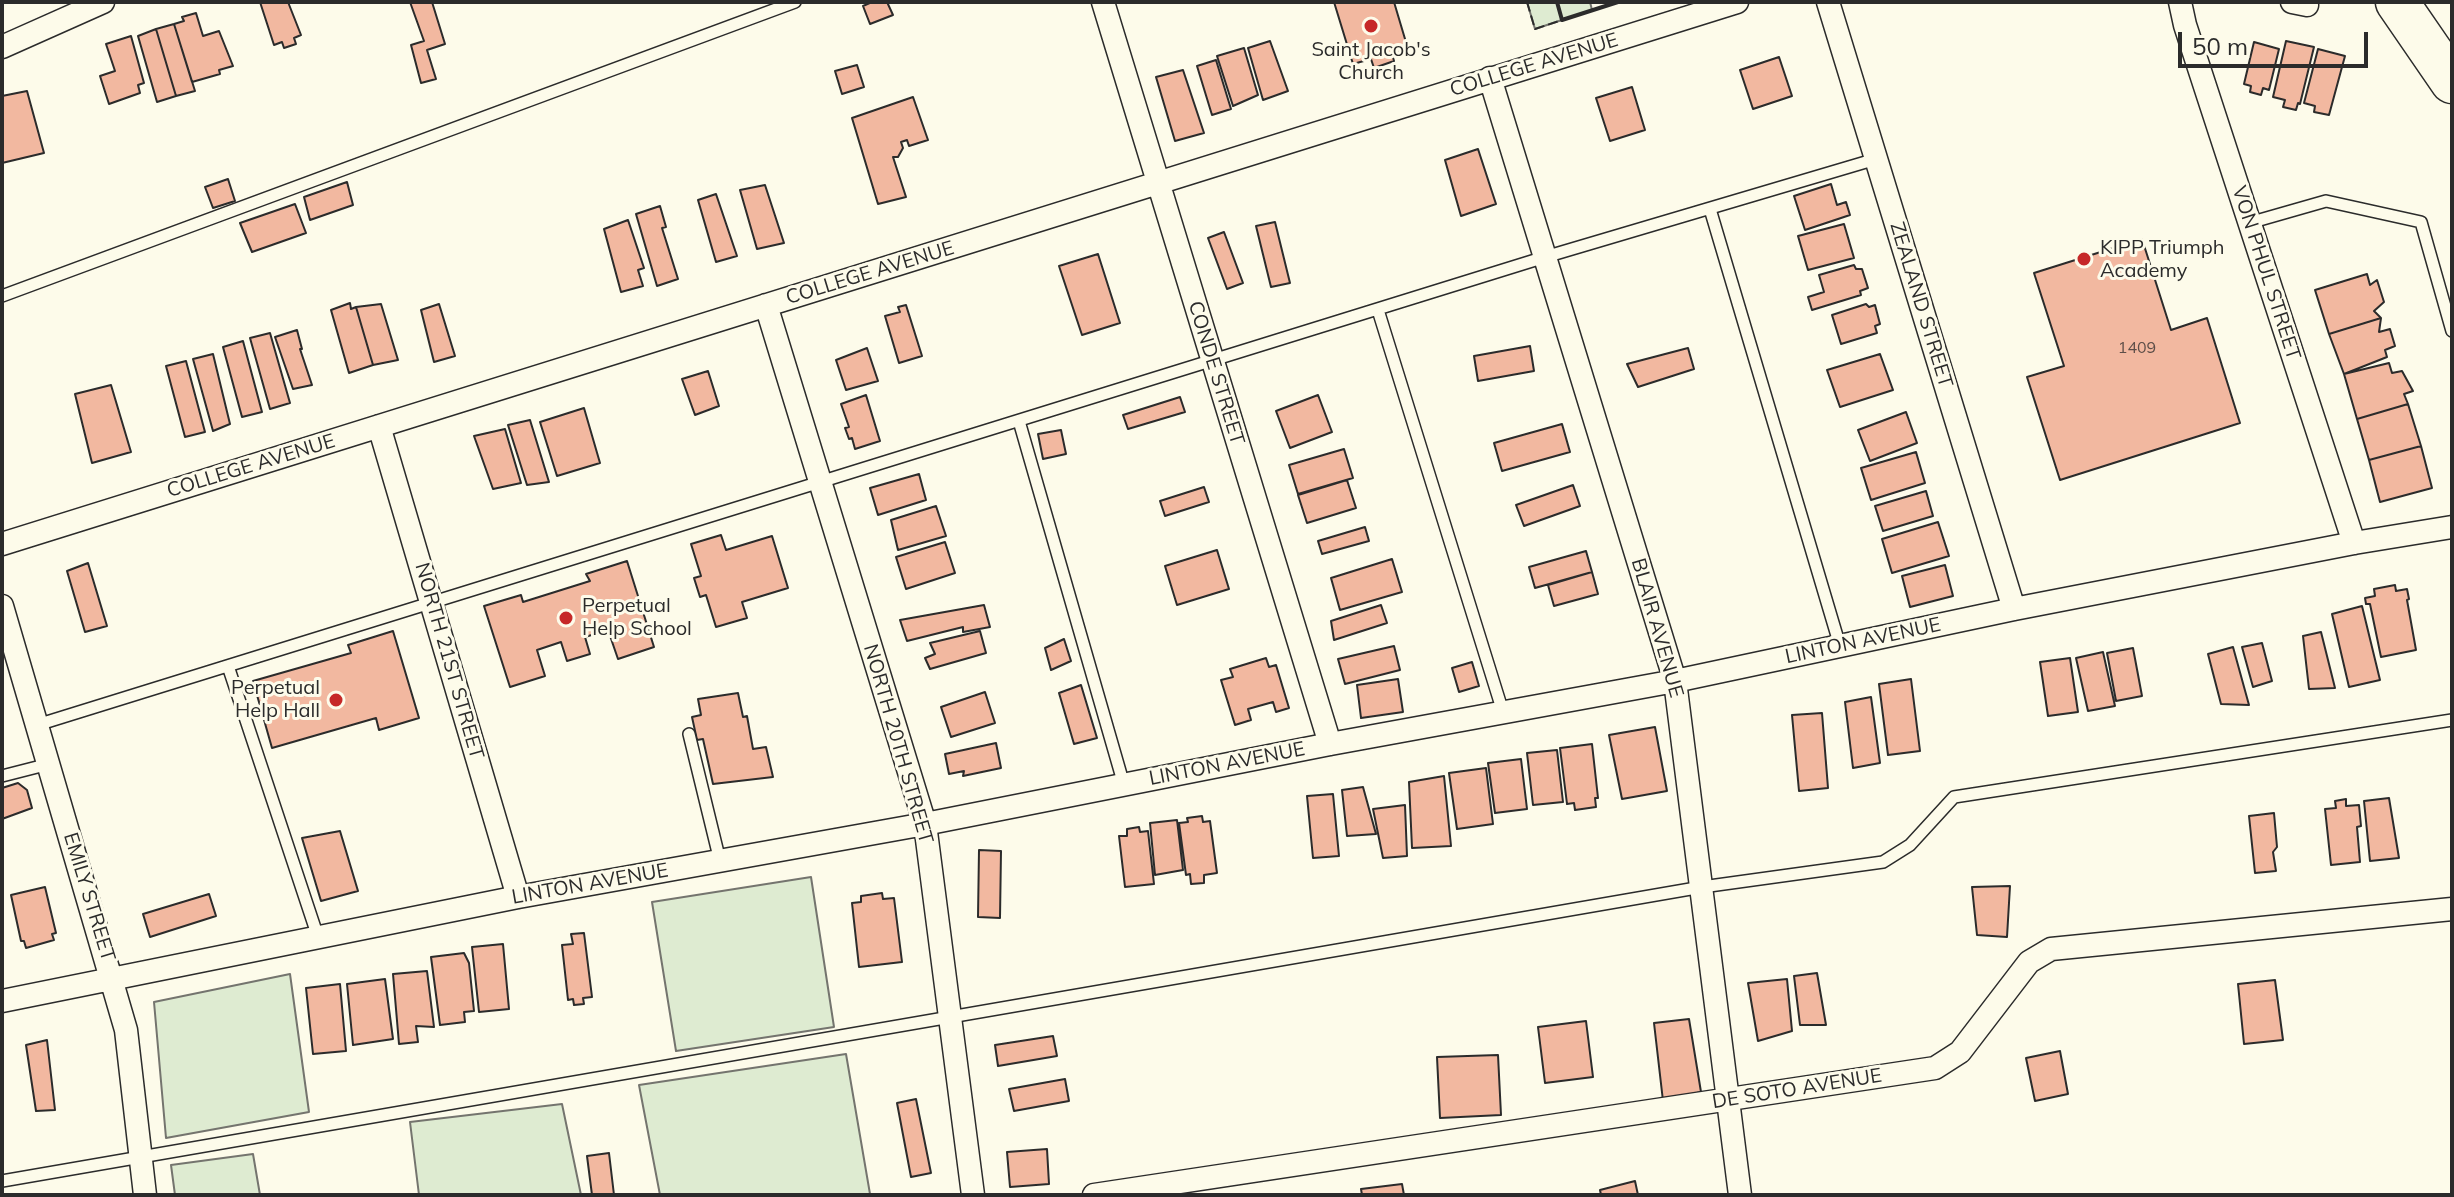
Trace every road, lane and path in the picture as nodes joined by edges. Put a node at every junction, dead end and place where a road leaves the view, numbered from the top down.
1 (103, 2) edge
2 (795, 2) edge
3 (1103, 2) edge
4 (1737, 2) edge
5 (1828, 2) edge
6 (2180, 2) edge
7 (2397, 2) edge
8 (2, 47) edge
9 (1490, 78) junction
10 (2452, 82) edge
11 (1876, 159) junction
12 (1157, 183) junction
13 (1710, 209) junction
14 (2249, 223) junction
15 (1545, 257) junction
16 (2, 296) edge
17 (766, 305) junction
18 (1378, 310) junction
19 (2452, 331) edge
20 (1212, 362) junction
21 (1019, 421) junction
22 (379, 426) junction
23 (820, 482) junction
24 (2452, 527) edge
25 (2354, 543) junction
26 (2, 544) edge
27 (432, 604) junction
28 (2, 606) edge
29 (2014, 609) junction
30 (1840, 646) junction
31 (228, 666) junction
32 (1675, 681) junction
33 (1503, 712) junction
34 (2452, 720) edge
35 (37, 725) junction
36 (689, 734) dead end
37 (1330, 744) junction
38 (49, 764) junction
39 (2, 776) edge
40 (1124, 785) junction
41 (925, 824) junction
42 (720, 861) junction
43 (1702, 887) junction
44 (518, 897) junction
45 (2452, 909) edge
46 (318, 937) junction
47 (113, 979) junction
48 (2, 1001) edge
49 (950, 1018) junction
50 (1728, 1100) junction
51 (140, 1157) junction
52 (2, 1181) edge
53 (145, 1195) edge
54 (973, 1195) edge
55 (1094, 1195) edge
56 (1740, 1195) edge

1 - 8 street
2 - 16 lane
3 - 12 street, CONDE STREET
4 - 9 street, COLLEGE AVENUE
5 - 11 street, ZEALAND STREET
6 - 14 street, VON PHUL STREET
7 - 10 highway
9 - 12 street, COLLEGE AVENUE
9 - 15 street, BLAIR AVENUE
11 - 13 lane
11 - 29 street, ZEALAND STREET
12 - 17 street, COLLEGE AVENUE
12 - 20 street, CONDE STREET
13 - 15 lane
13 - 30 lane
14 - 19 lane
14 - 25 street, VON PHUL STREET
15 - 18 lane
15 - 32 street, BLAIR AVENUE
17 - 22 street, COLLEGE AVENUE
17 - 23 street, NORTH 20TH STREET
18 - 20 lane
18 - 33 lane
20 - 21 lane
20 - 37 street, CONDE STREET
21 - 23 lane
21 - 40 lane
22 - 26 street, COLLEGE AVENUE
22 - 27 street, NORTH 21ST STREET
23 - 27 lane
23 - 41 street, NORTH 20TH STREET
24 - 25 street, LINTON AVENUE
25 - 29 street, LINTON AVENUE
27 - 31 lane
27 - 44 street, NORTH 21ST STREET
28 - 35 street, EMILY STREET
29 - 30 street, LINTON AVENUE
30 - 32 street, LINTON AVENUE
31 - 35 lane
31 - 46 lane
32 - 33 street, LINTON AVENUE
32 - 43 street, BLAIR AVENUE
33 - 37 street, LINTON AVENUE
34 - 43 lane
35 - 38 street, EMILY STREET
36 - 42 lane
37 - 40 street, LINTON AVENUE
38 - 39 lane
38 - 47 street, EMILY STREET
40 - 41 street, LINTON AVENUE
41 - 42 street, LINTON AVENUE
41 - 49 street, NORTH 20TH STREET
42 - 44 street, LINTON AVENUE
43 - 49 lane
43 - 50 street, BLAIR AVENUE
44 - 46 street, LINTON AVENUE
45 - 50 street, DE SOTO AVENUE
46 - 47 street, LINTON AVENUE
47 - 48 street, LINTON AVENUE
47 - 51 street, EMILY STREET
49 - 51 lane
49 - 54 street, NORTH 20TH STREET
50 - 55 street, DE SOTO AVENUE
50 - 56 street, BLAIR AVENUE
51 - 52 lane
51 - 53 street, EMILY STREET

